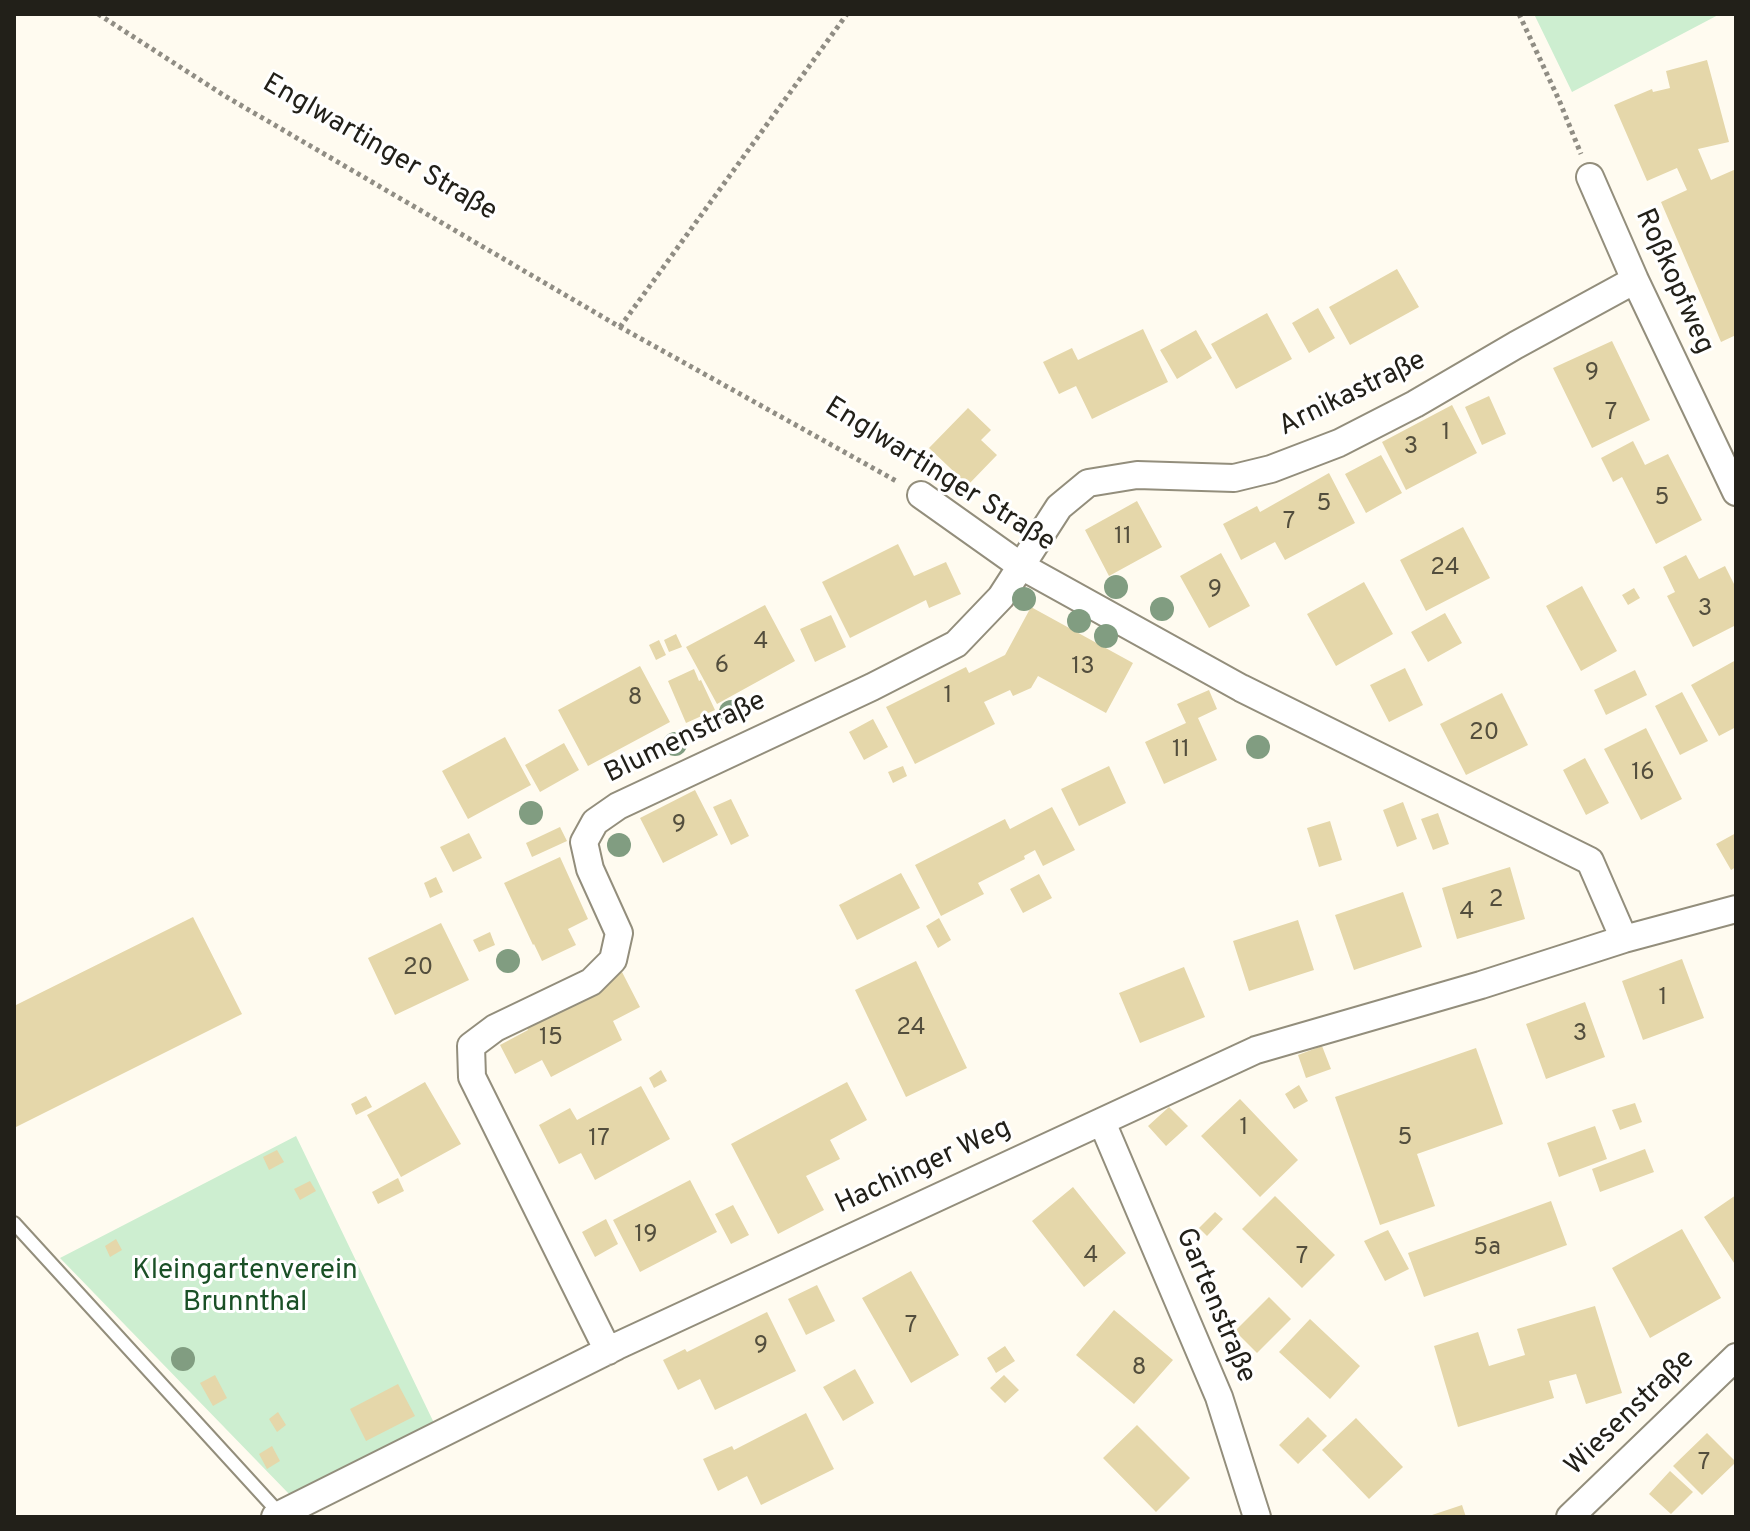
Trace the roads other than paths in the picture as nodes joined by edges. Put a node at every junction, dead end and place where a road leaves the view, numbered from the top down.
1 (1590, 177) road end
2 (1635, 280) junction
3 (1727, 452) edge
4 (1736, 492) edge
5 (921, 495) road end
6 (1021, 566) junction
7 (1736, 909) edge
8 (1624, 939) junction
9 (1102, 1122) junction
10 (14, 1223) edge
11 (608, 1351) junction
12 (1736, 1357) edge
13 (277, 1516) edge
14 (1257, 1517) edge
15 (1570, 1517) edge

1 - 2 street, Roßkopfweg
2 - 3 street, Roßkopfweg
2 - 6 street, Arnikastraße
3 - 4 street, Roßkopfweg
5 - 6 street, Englwartinger Straße
6 - 8 street, Englwartinger Straße
6 - 11 street, Blumenstraße
7 - 8 street
8 - 9 street, Hachinger Weg
9 - 11 street, Hachinger Weg
9 - 14 street, Gartenstraße
10 - 13 lane
11 - 13 street, Hachinger Weg
12 - 15 street, Wiesenstraße

